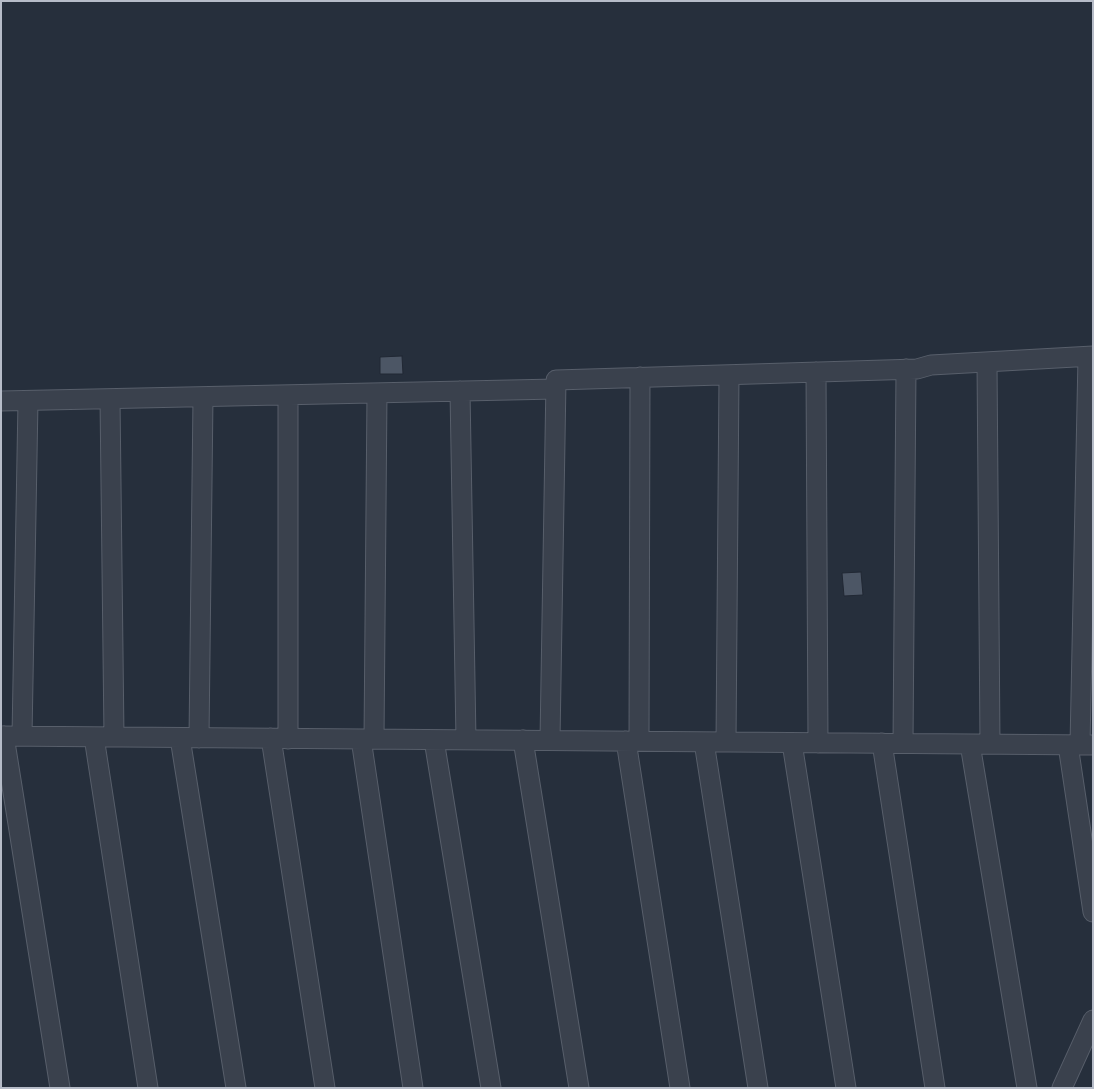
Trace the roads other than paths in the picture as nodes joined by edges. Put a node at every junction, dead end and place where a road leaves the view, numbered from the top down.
1 (1090, 357) edge
2 (987, 362) junction
3 (906, 369) junction
4 (816, 372) junction
5 (729, 375) junction
6 (640, 377) junction
7 (556, 388) junction
8 (460, 391) junction
9 (377, 393) junction
10 (288, 395) junction
11 (203, 397) junction
12 (110, 399) junction
13 (1, 401) edge
14 (28, 401) junction
15 (9, 736) edge
16 (94, 737) junction
17 (114, 737) junction
18 (190, 738) junction
19 (280, 738) junction
20 (368, 739) junction
21 (434, 740) junction
22 (466, 740) junction
23 (522, 740) junction
24 (550, 740) junction
25 (633, 741) junction
26 (704, 742) junction
27 (726, 742) junction
28 (792, 742) junction
29 (818, 743) junction
30 (882, 743) junction
31 (903, 743) junction
32 (970, 744) junction
33 (990, 744) junction
34 (1080, 745) edge
35 (1093, 912) edge
36 (1093, 1020) edge
37 (60, 1088) edge
38 (148, 1088) edge
39 (236, 1088) edge
40 (325, 1088) edge
41 (413, 1088) edge
42 (491, 1088) edge
43 (579, 1088) edge
44 (680, 1088) edge
45 (758, 1088) edge
46 (846, 1088) edge
47 (935, 1088) edge
48 (1027, 1088) edge
49 (1062, 1088) edge

1 - 2 street
1 - 34 street
2 - 3 street
2 - 33 street
3 - 4 street
3 - 31 street
4 - 5 street
4 - 29 street
5 - 6 street
5 - 27 street
6 - 7 street
6 - 25 street
7 - 8 street
7 - 24 street
8 - 9 street
8 - 22 street
9 - 10 street
9 - 20 street
10 - 11 street
10 - 19 street
11 - 12 street
11 - 18 street
12 - 14 street
12 - 17 street
13 - 14 street
14 - 15 street
15 - 16 street
15 - 37 street
16 - 17 street
16 - 38 street
17 - 18 street
18 - 19 street
18 - 39 street
19 - 20 street
19 - 40 street
20 - 21 street
20 - 41 street
21 - 22 street
21 - 42 street
22 - 23 street
23 - 24 street
23 - 43 street
24 - 25 street
25 - 26 street
25 - 44 street
26 - 27 street
26 - 45 street
27 - 28 street
28 - 29 street
28 - 46 street
29 - 30 street
30 - 31 street
30 - 47 street
31 - 32 street
32 - 33 street
32 - 48 street
33 - 34 street
34 - 35 street
36 - 49 street

